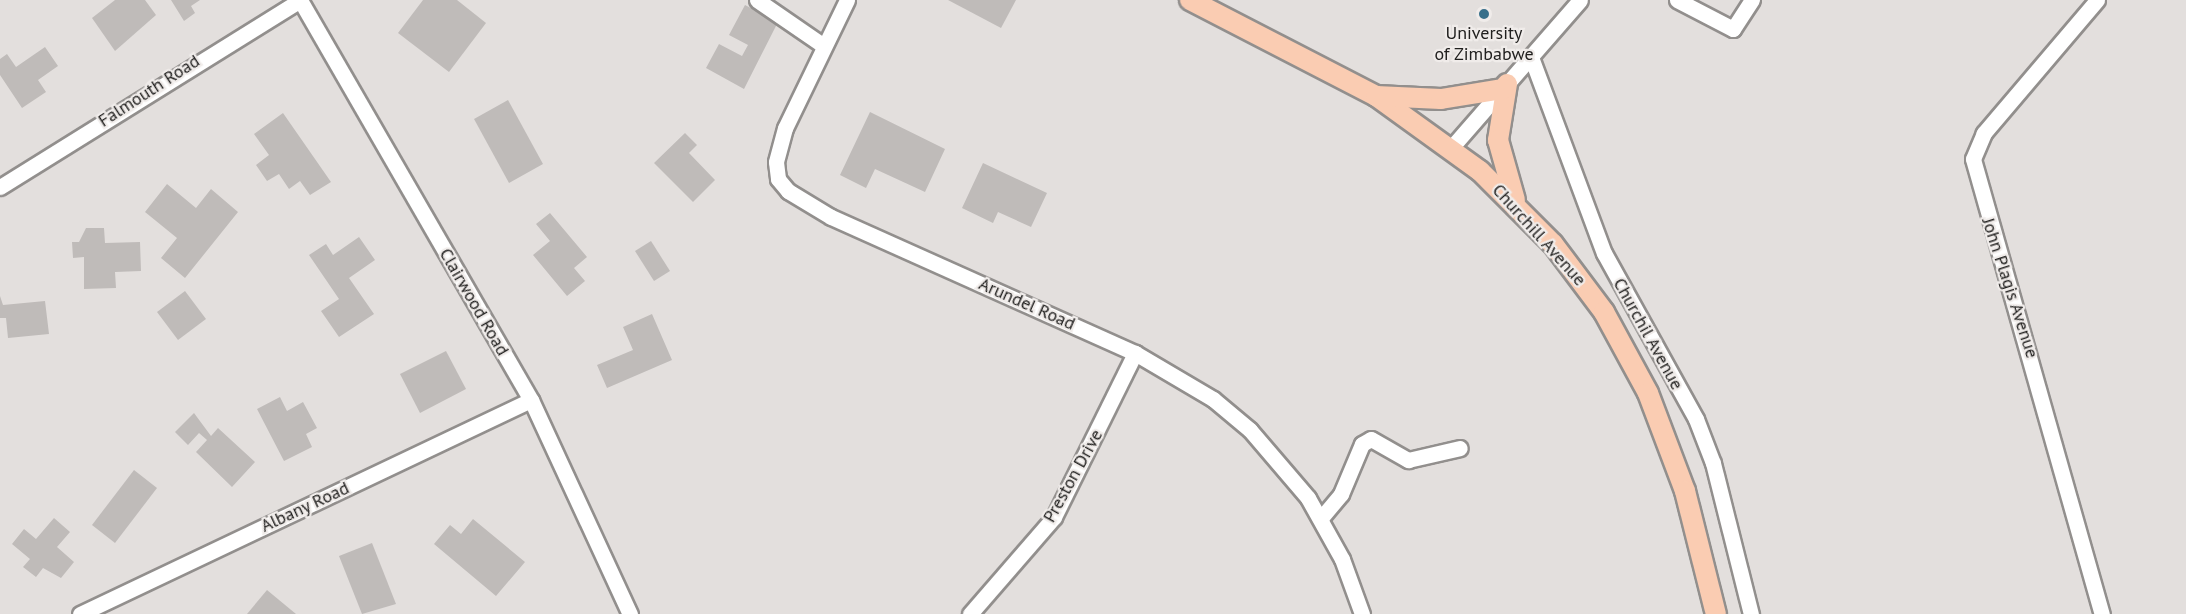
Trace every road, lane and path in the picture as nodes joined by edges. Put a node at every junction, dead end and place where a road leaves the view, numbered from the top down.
1 (300, 0) edge
2 (757, 0) edge
3 (848, 0) edge
4 (1190, 0) edge
5 (1580, 0) edge
6 (1677, 0) edge
7 (1752, 0) edge
8 (2097, 0) edge
9 (824, 46) junction
10 (1532, 57) junction
11 (1505, 86) junction
12 (1376, 96) junction
13 (1451, 148) junction
14 (0, 187) edge
15 (1518, 209) junction
16 (1135, 353) junction
17 (531, 400) junction
18 (1460, 448) dead end
19 (1321, 518) junction
20 (80, 614) edge
21 (630, 614) edge
22 (970, 614) edge
23 (1362, 614) edge
24 (1716, 614) edge
25 (1751, 614) edge
26 (2102, 614) edge

1 - 14 street, Falmouth Road
1 - 17 street, Clairwood Road
2 - 9 street
3 - 9 street, Arundel Road
4 - 12 main road, Churchill Avenue
5 - 10 street
6 - 7 street
8 - 26 street, John Plagis Avenue
9 - 16 street, Arundel Road
10 - 11 street
10 - 25 street, Churchil Avenue
11 - 12 main road
11 - 13 street
11 - 15 main road
12 - 13 main road, Churchill Avenue
13 - 15 main road, Churchill Avenue
15 - 24 main road, Churchill Avenue
16 - 19 street, Arundel Road
16 - 22 street, Preston Drive
17 - 20 street, Albany Road
17 - 21 street, Clairwood Road
18 - 19 street
19 - 23 street, Arundel Road

